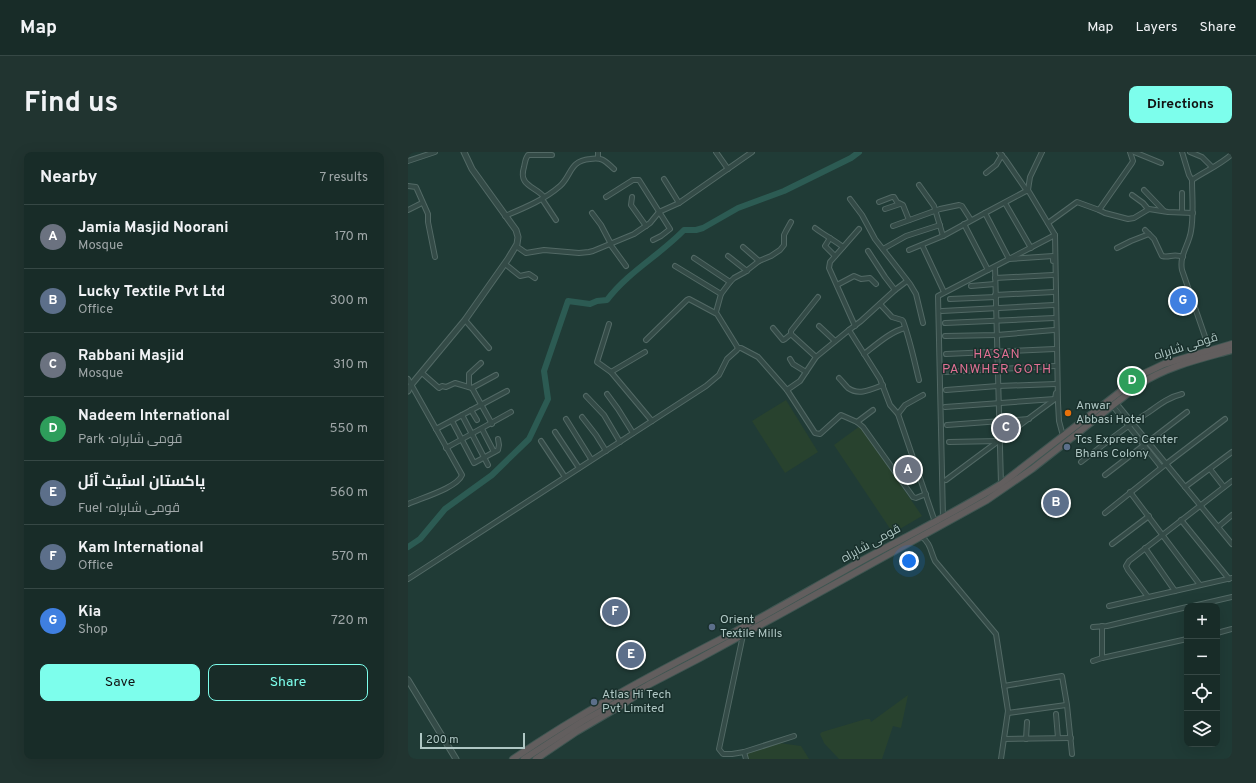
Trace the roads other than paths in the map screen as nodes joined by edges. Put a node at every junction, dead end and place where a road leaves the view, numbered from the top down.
1 (435, 152) edge
2 (464, 152) edge
3 (598, 152) edge
4 (716, 152) edge
5 (752, 152) edge
6 (1130, 152) edge
7 (1134, 152) edge
8 (1190, 152) edge
9 (1040, 153) edge
10 (1181, 153) edge
11 (1001, 154) edge
12 (1232, 154) edge
13 (552, 155) dead end
14 (598, 158) junction
15 (408, 161) edge
16 (1161, 163) dead end
17 (1212, 167) junction
18 (614, 169) dead end
19 (728, 169) junction
20 (986, 173) dead end
21 (664, 179) dead end
22 (1192, 180) junction
23 (919, 185) dead end
24 (408, 186) edge
25 (1144, 190) dead end
26 (1028, 191) junction
27 (1182, 193) dead end
28 (1132, 195) dead end
29 (606, 197) dead end
30 (632, 197) dead end
31 (543, 198) junction
32 (850, 199) dead end
33 (879, 202) dead end
34 (422, 203) junction
35 (678, 203) junction
36 (1005, 203) junction
37 (900, 204) junction
38 (885, 209) dead end
39 (1148, 209) junction
40 (408, 210) edge
41 (1099, 210) junction
42 (935, 211) junction
43 (1164, 211) junction
44 (659, 212) junction
45 (1182, 212) junction
46 (592, 213) dead end
47 (984, 213) junction
48 (1192, 213) junction
49 (505, 216) junction
50 (556, 220) dead end
51 (909, 220) junction
52 (971, 220) junction
53 (791, 222) dead end
54 (1048, 223) junction
55 (964, 224) junction
56 (940, 225) junction
57 (646, 226) junction
58 (893, 226) dead end
59 (815, 228) dead end
60 (859, 229) dead end
61 (1145, 230) dead end
62 (1149, 234) junction
63 (1055, 235) junction
64 (944, 236) junction
65 (830, 238) junction
66 (653, 240) dead end
67 (611, 244) junction
68 (922, 245) junction
69 (516, 246) junction
70 (743, 247) dead end
71 (842, 248) junction
72 (1031, 248) junction
73 (1117, 248) dead end
74 (883, 249) junction
75 (909, 250) dead end
76 (868, 251) dead end
77 (728, 256) dead end
78 (835, 256) junction
79 (435, 257) dead end
80 (1183, 257) junction
81 (694, 258) dead end
82 (1009, 259) junction
83 (759, 261) junction
84 (505, 264) junction
85 (626, 266) dead end
86 (675, 266) dead end
87 (995, 267) junction
88 (988, 270) junction
89 (747, 271) junction
90 (1053, 275) junction
91 (535, 278) dead end
92 (995, 278) junction
93 (908, 281) junction
94 (730, 282) junction
95 (876, 284) dead end
96 (995, 284) junction
97 (837, 285) junction
98 (972, 286) dead end
99 (895, 290) junction
100 (944, 292) junction
101 (1054, 292) junction
102 (721, 294) junction
103 (996, 296) junction
104 (818, 297) dead end
105 (950, 299) dead end
106 (880, 304) junction
107 (1054, 305) junction
108 (996, 308) junction
109 (942, 311) dead end
110 (716, 312) junction
111 (1054, 318) junction
112 (465, 320) junction
113 (996, 320) junction
114 (923, 323) dead end
115 (945, 323) dead end
116 (609, 324) dead end
117 (819, 326) dead end
118 (855, 326) junction
119 (773, 328) dead end
120 (905, 328) junction
121 (849, 330) junction
122 (1054, 330) junction
123 (791, 334) junction
124 (997, 335) junction
125 (945, 336) dead end
126 (646, 340) dead end
127 (835, 341) junction
128 (1232, 344) edge
129 (490, 348) dead end
130 (738, 348) junction
131 (1055, 349) junction
132 (1232, 350) edge
133 (997, 351) junction
134 (1210, 351) junction
135 (645, 352) dead end
136 (864, 354) junction
137 (946, 354) dead end
138 (816, 358) junction
139 (790, 359) dead end
140 (481, 363) dead end
141 (1055, 366) junction
142 (998, 369) junction
143 (611, 372) junction
144 (806, 372) junction
145 (945, 372) dead end
146 (422, 373) junction
147 (496, 375) dead end
148 (839, 378) dead end
149 (408, 379) edge
150 (919, 380) dead end
151 (1056, 384) junction
152 (412, 385) junction
153 (883, 385) junction
154 (998, 386) junction
155 (471, 388) junction
156 (787, 390) junction
157 (946, 390) dead end
158 (408, 391) edge
159 (507, 391) dead end
160 (607, 394) dead end
161 (1182, 394) dead end
162 (923, 395) dead end
163 (586, 396) dead end
164 (1055, 399) junction
165 (998, 404) junction
166 (1114, 404) junction
167 (481, 405) junction
168 (945, 407) dead end
169 (471, 410) junction
170 (873, 410) dead end
171 (511, 412) dead end
172 (1188, 412) dead end
173 (898, 414) junction
174 (462, 415) junction
175 (582, 417) dead end
176 (1029, 419) junction
177 (1225, 419) dead end
178 (477, 420) dead end
179 (566, 420) dead end
180 (452, 421) junction
181 (652, 421) junction
182 (999, 421) junction
183 (857, 422) junction
184 (492, 424) junction
185 (1130, 424) junction
186 (947, 425) dead end
187 (436, 429) junction
188 (482, 429) junction
189 (555, 432) dead end
190 (633, 433) junction
191 (472, 435) junction
192 (1063, 436) junction
193 (498, 439) dead end
194 (462, 440) junction
195 (541, 441) dead end
196 (1000, 441) junction
197 (620, 442) junction
198 (950, 442) dead end
199 (1148, 442) junction
200 (1144, 446) junction
201 (446, 448) junction
202 (606, 451) junction
203 (494, 452) junction
204 (1232, 452) edge
205 (484, 458) junction
206 (591, 459) junction
207 (1081, 462) dead end
208 (1166, 464) junction
209 (488, 465) dead end
210 (579, 468) junction
211 (1161, 468) junction
212 (1210, 469) junction
213 (1105, 475) dead end
214 (565, 478) junction
215 (946, 480) dead end
216 (1232, 481) edge
217 (1001, 484) junction
218 (1185, 487) junction
219 (1224, 487) junction
220 (1130, 492) junction
221 (926, 494) junction
222 (408, 504) edge
223 (1200, 505) junction
224 (1105, 512) dead end
225 (1232, 515) edge
226 (1149, 516) junction
227 (943, 518) junction
228 (1181, 520) junction
229 (935, 522) junction
230 (1218, 527) junction
231 (1162, 534) junction
232 (921, 536) junction
233 (1112, 544) dead end
234 (1232, 544) edge
235 (1145, 548) junction
236 (408, 579) edge
237 (1230, 579) edge
238 (1200, 585) junction
239 (1175, 591) junction
240 (1148, 597) junction
241 (1232, 597) edge
242 (1207, 603) edge
243 (1109, 606) dead end
244 (1184, 608) edge
245 (1102, 626) junction
246 (1093, 627) dead end
247 (1232, 629) edge
248 (1220, 632) edge
249 (743, 635) junction
250 (1184, 640) edge
251 (1102, 658) junction
252 (1093, 661) dead end
253 (408, 680) edge
254 (648, 685) junction
255 (1004, 686) junction
256 (1066, 706) dead end
257 (1008, 714) junction
258 (1056, 714) dead end
259 (1027, 722) dead end
260 (794, 736) dead end
261 (1058, 738) junction
262 (1071, 738) junction
263 (1004, 739) junction
264 (1026, 739) junction
265 (744, 752) junction
266 (1072, 754) dead end
267 (733, 757) edge
268 (456, 759) edge
269 (513, 759) edge
270 (524, 759) edge
271 (536, 759) edge
272 (746, 759) edge
273 (1001, 759) edge

1 - 15 street
2 - 49 street
3 - 14 street
4 - 19 street
5 - 19 street
6 - 41 street
7 - 16 street
8 - 17 street
9 - 26 street
10 - 22 street
11 - 20 street
11 - 26 street
12 - 17 street
13 - 31 street
14 - 18 street
14 - 31 street
17 - 22 street
19 - 35 street
21 - 35 street
22 - 48 street
23 - 42 street
24 - 34 street
25 - 43 street
26 - 36 street
26 - 54 street
27 - 45 street
28 - 39 street
29 - 44 street
30 - 57 street
31 - 49 street
31 - 50 street
32 - 74 street
33 - 37 street
34 - 40 street
34 - 79 street
35 - 44 street
36 - 47 street
36 - 72 street
37 - 38 street
37 - 51 street
39 - 41 street
39 - 43 street
41 - 54 street
42 - 51 street
42 - 52 street
42 - 56 street
43 - 45 street
44 - 57 street
44 - 66 street
45 - 48 street
46 - 67 street
47 - 52 street
47 - 82 street
48 - 80 street
49 - 69 street
51 - 58 street
52 - 55 street
53 - 83 street
54 - 63 street
55 - 64 street
55 - 88 street
56 - 64 street
56 - 74 street
57 - 67 street
59 - 65 street
60 - 71 street
61 - 62 street
62 - 73 street
62 - 80 street
63 - 72 street
63 - 192 street
64 - 68 street
65 - 71 street
65 - 78 street
67 - 69 street
67 - 85 street
68 - 75 street
68 - 100 street
69 - 84 street
70 - 83 street
71 - 78 street
72 - 82 street
74 - 93 street
76 - 99 street
77 - 89 street
78 - 97 street
80 - 134 street
81 - 94 street
82 - 87 street
82 - 90 street
83 - 89 street
84 - 91 street
84 - 112 street
86 - 102 street
87 - 88 street
87 - 92 street
88 - 100 street
89 - 94 street
90 - 92 street
90 - 101 street
92 - 96 street
93 - 99 street
93 - 114 street
94 - 102 street
95 - 97 street
96 - 98 street
96 - 103 street
97 - 118 street
99 - 106 street
100 - 227 street
101 - 103 street
101 - 107 street
102 - 110 street
103 - 105 street
103 - 108 street
104 - 123 street
106 - 118 street
106 - 120 street
107 - 108 street
107 - 111 street
108 - 109 street
108 - 113 street
110 - 126 street
110 - 130 street
111 - 113 street
111 - 122 street
112 - 129 street
112 - 146 street
113 - 115 street
113 - 124 street
116 - 143 street
117 - 127 street
118 - 121 street
119 - 123 street
120 - 136 street
120 - 150 street
121 - 127 street
121 - 136 street
122 - 124 street
122 - 131 street
123 - 138 street
124 - 125 street
124 - 133 street
127 - 138 street
128 - 134 highway, قومی شاہراہ
130 - 156 street
130 - 181 street
131 - 133 street
131 - 141 street
132 - 166 highway, قومی شاہراہ
133 - 137 street
133 - 142 street
134 - 192 highway, قومی شاہراہ
135 - 143 street
136 - 153 street
138 - 144 street
139 - 144 street
140 - 155 street
141 - 142 street
141 - 151 street
142 - 145 street
142 - 154 street
143 - 181 street
144 - 156 street
146 - 152 street
146 - 155 street
147 - 155 street
148 - 153 street
149 - 152 street
151 - 154 street
151 - 164 street
152 - 158 street
152 - 187 street
153 - 173 street
154 - 157 street
154 - 165 street
155 - 167 street
156 - 183 street
159 - 167 street
160 - 190 street
161 - 185 street
162 - 173 street
163 - 197 street
164 - 165 street
164 - 176 street
165 - 168 street
165 - 182 street
166 - 185 street
166 - 232 highway, قومی شاہراہ
167 - 169 street
167 - 184 street
169 - 174 street
169 - 178 street
170 - 183 street
171 - 184 street
172 - 199 street
173 - 221 street
174 - 180 street
174 - 191 street
175 - 202 street
176 - 182 street
176 - 196 street
177 - 208 street
179 - 206 street
180 - 187 street
180 - 194 street
181 - 190 street
182 - 186 street
182 - 196 street
183 - 221 street
184 - 188 street
185 - 199 street
185 - 200 street
185 - 207 street
187 - 201 street
188 - 191 street
188 - 203 street
189 - 210 street
190 - 197 street
191 - 194 street
191 - 205 street
192 - 217 highway, قومی شاہراہ
193 - 203 street
194 - 201 street
194 - 205 street
195 - 214 street
196 - 198 street
196 - 215 street
196 - 217 street
197 - 202 street
199 - 200 street
199 - 208 street
200 - 211 street
200 - 213 street
201 - 222 street
202 - 206 street
203 - 205 street
204 - 212 street
205 - 209 street
206 - 210 street
208 - 211 street
208 - 218 street
210 - 214 street
211 - 220 street
212 - 218 street
212 - 219 street
214 - 236 street
216 - 219 street
217 - 227 highway, قومی شاہراہ
218 - 223 street
219 - 223 street
220 - 224 street
220 - 226 street
221 - 229 street
223 - 228 street
223 - 230 street
225 - 230 street
226 - 231 street
226 - 233 street
227 - 229 highway, قومی شاہراہ
228 - 231 street
228 - 237 street
229 - 269 highway, قومی شاہراہ
230 - 234 street
231 - 235 street
231 - 238 street
232 - 249 highway, قومی شاہراہ
232 - 255 street
235 - 239 street
235 - 240 street
237 - 238 street
238 - 239 street
239 - 240 street
240 - 243 street
241 - 242 street
244 - 245 street
245 - 246 street
245 - 251 street
247 - 248 street
249 - 254 highway, قومی شاہراہ
249 - 267 street
250 - 251 street
251 - 252 street
253 - 268 street
254 - 270 highway, قومی شاہراہ
254 - 271 highway
255 - 257 street
255 - 262 street
256 - 257 street
257 - 263 street
258 - 261 street
259 - 264 street
260 - 265 street
261 - 262 street
261 - 264 street
262 - 266 street
263 - 264 street
263 - 273 street
265 - 267 street
265 - 272 street

